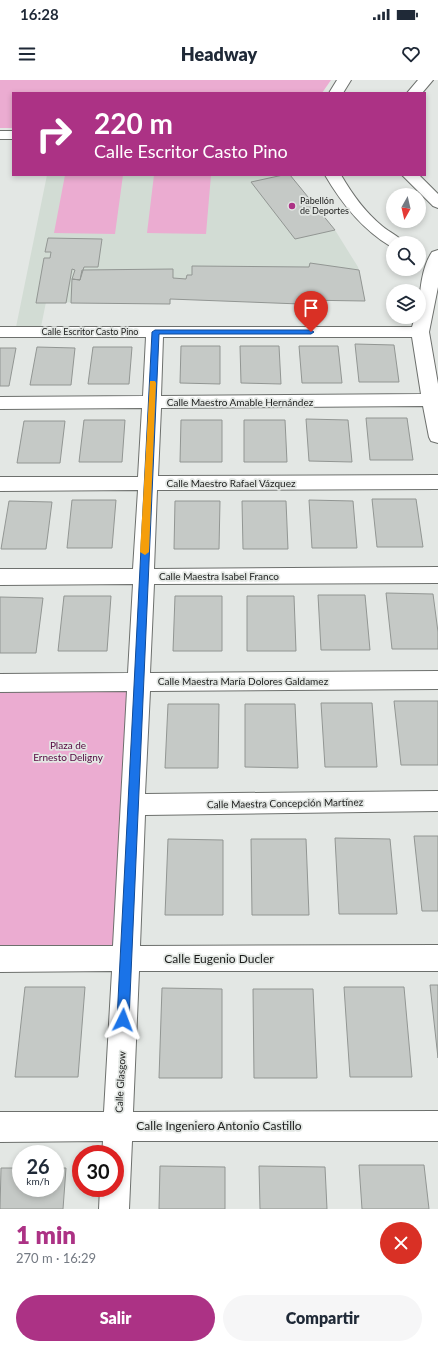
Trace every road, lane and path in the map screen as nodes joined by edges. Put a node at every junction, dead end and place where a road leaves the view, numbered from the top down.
1 (344, 80) edge
2 (426, 80) edge
3 (337, 92) edge
4 (415, 92) edge
5 (0, 135) edge
6 (12, 135) edge
7 (334, 176) edge
8 (411, 176) edge
9 (438, 203) edge
10 (386, 237) edge
11 (432, 259) edge
12 (0, 332) edge
13 (155, 332) junction
14 (420, 332) junction
15 (432, 400) junction
16 (152, 402) junction
17 (0, 403) edge
18 (438, 437) edge
19 (438, 482) edge
20 (148, 483) junction
21 (0, 484) edge
22 (438, 575) edge
23 (0, 576) edge
24 (144, 576) junction
25 (438, 680) edge
26 (139, 682) junction
27 (0, 683) edge
28 (438, 802) edge
29 (133, 806) junction
30 (438, 958) edge
31 (0, 959) edge
32 (126, 959) junction
33 (118, 1126) junction
34 (438, 1126) edge
35 (0, 1127) edge
36 (114, 1209) edge

1 - 3 street
2 - 4 street
5 - 6 street
7 - 10 street
8 - 9 street
11 - 14 street
12 - 13 street, Calle Escritor Casto Pino
13 - 14 street, Calle Escritor Casto Pino
13 - 16 street, Calle Glasgow
14 - 15 street
15 - 16 street, Calle Maestro Amable Hernández
15 - 18 street
16 - 17 street, Calle Maestro Amable Hernández
16 - 20 street, Calle Glasgow
19 - 20 street, Calle Maestro Rafael Vázquez
20 - 21 street, Calle Maestro Rafael Vázquez
20 - 24 street, Calle Glasgow
22 - 24 street, Calle Maestra Isabel Franco
23 - 24 street, Calle Maestra Isabel Franco
24 - 26 street, Calle Glasgow
25 - 26 street, Calle Maestra María Dolores Galdamez
26 - 27 street, Calle Maestra María Dolores Galdamez
26 - 29 street, Calle Glasgow
28 - 29 street, Calle Maestra Concepción Martínez
29 - 32 street, Calle Glasgow
30 - 32 street, Calle Eugenio Ducler
31 - 32 street, Calle Eugenio Ducler
32 - 33 street, Calle Glasgow
33 - 34 street, Calle Ingeniero Antonio Castillo
33 - 35 street, Calle Ingeniero Antonio Castillo
33 - 36 street, Calle Glasgow

